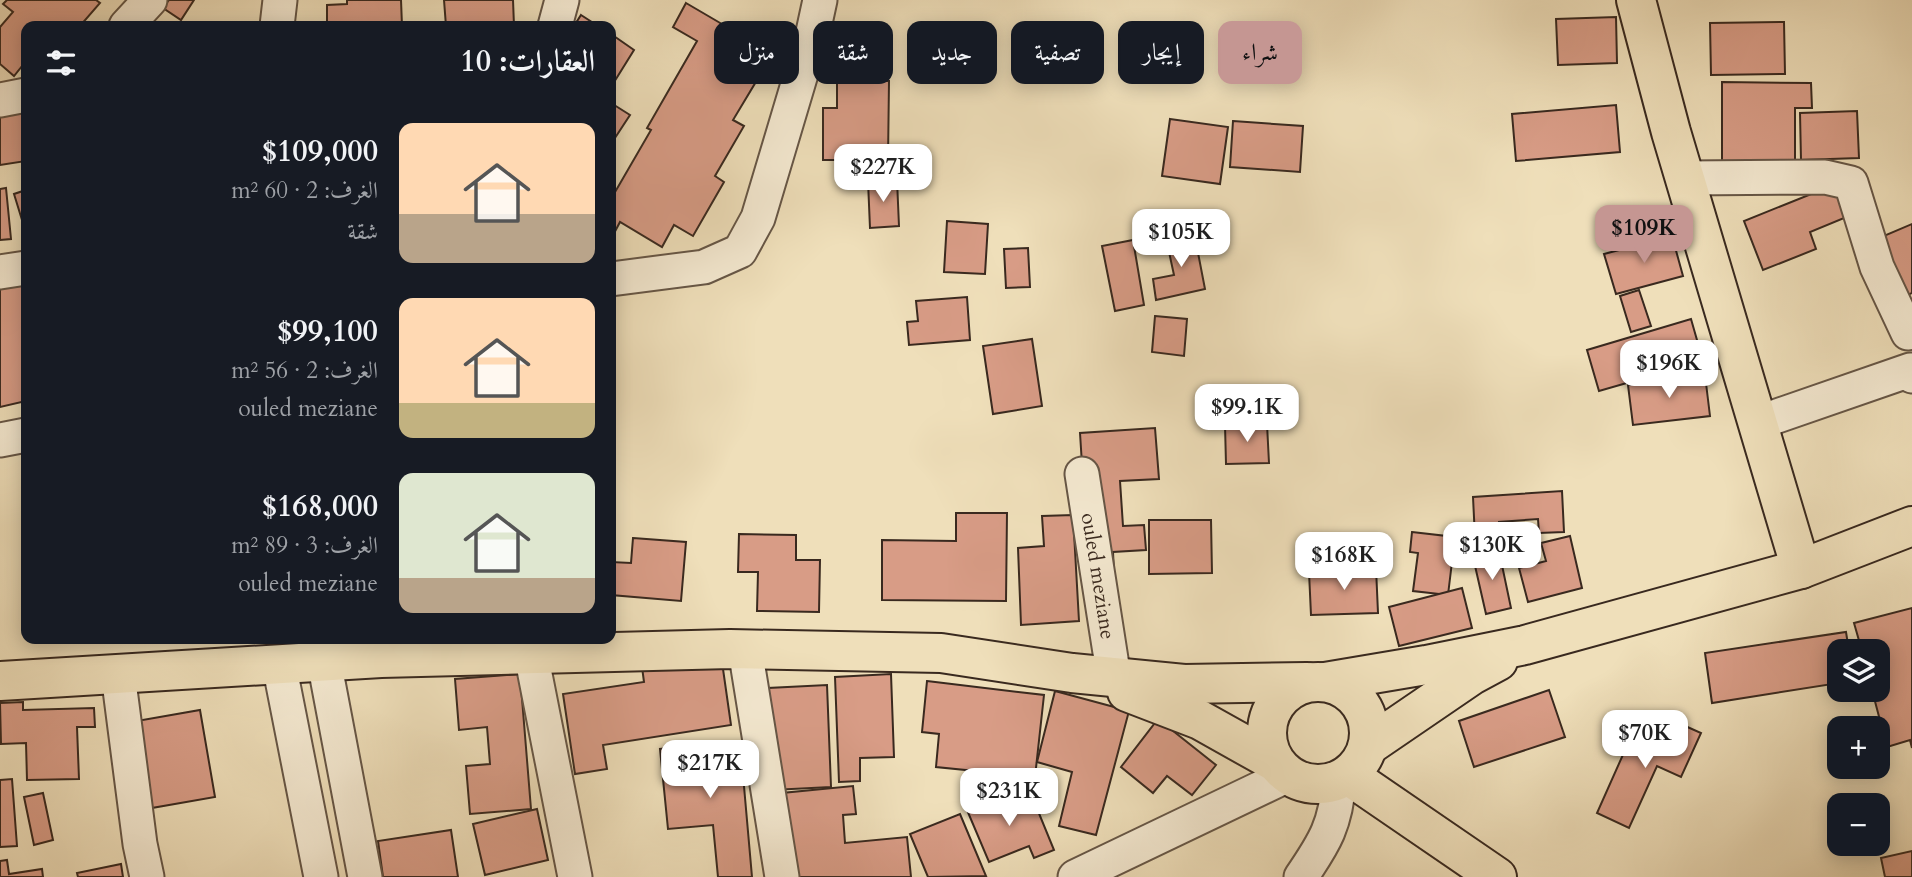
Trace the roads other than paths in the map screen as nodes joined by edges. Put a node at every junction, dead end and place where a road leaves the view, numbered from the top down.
1 (150, 0) edge
2 (280, 0) edge
3 (562, 0) edge
4 (820, 0) edge
5 (1636, 0) edge
6 (131, 21) edge
7 (278, 21) edge
8 (556, 21) edge
9 (21, 96) edge
10 (0, 100) edge
11 (1685, 177) junction
12 (21, 269) edge
13 (0, 272) edge
14 (616, 278) edge
15 (1910, 332) edge
16 (1911, 373) edge
17 (1757, 423) junction
18 (21, 436) edge
19 (0, 440) edge
20 (1082, 474) dead end
21 (1912, 526) edge
22 (1801, 569) junction
23 (1525, 645) junction
24 (745, 649) junction
25 (531, 654) junction
26 (324, 661) junction
27 (279, 664) junction
28 (1072, 673) junction
29 (118, 674) junction
30 (1114, 678) junction
31 (0, 681) edge
32 (1316, 682) junction
33 (1352, 767) junction
34 (1281, 769) junction
35 (148, 877) edge
36 (321, 877) edge
37 (365, 877) edge
38 (575, 877) edge
39 (782, 877) edge
40 (1075, 877) edge
41 (1301, 877) edge
42 (1497, 877) edge

1 - 6 street
2 - 7 street
3 - 8 street
4 - 14 street
5 - 11 main road
9 - 10 street
11 - 15 street
11 - 17 main road
12 - 13 street
15 - 16 street
16 - 17 street
17 - 22 main road
18 - 19 street
20 - 30 street, ouled meziane
21 - 22 main road
22 - 23 main road
23 - 32 main road
23 - 33 main road
24 - 25 main road
24 - 28 main road
24 - 39 street
25 - 26 main road
25 - 38 street
26 - 27 main road
26 - 37 street
27 - 29 main road
27 - 36 street
28 - 30 main road
28 - 34 main road
29 - 31 main road
29 - 35 street
30 - 32 main road
32 - 33 main road
32 - 34 main road
33 - 34 main road
33 - 41 street
33 - 42 main road
34 - 40 street

